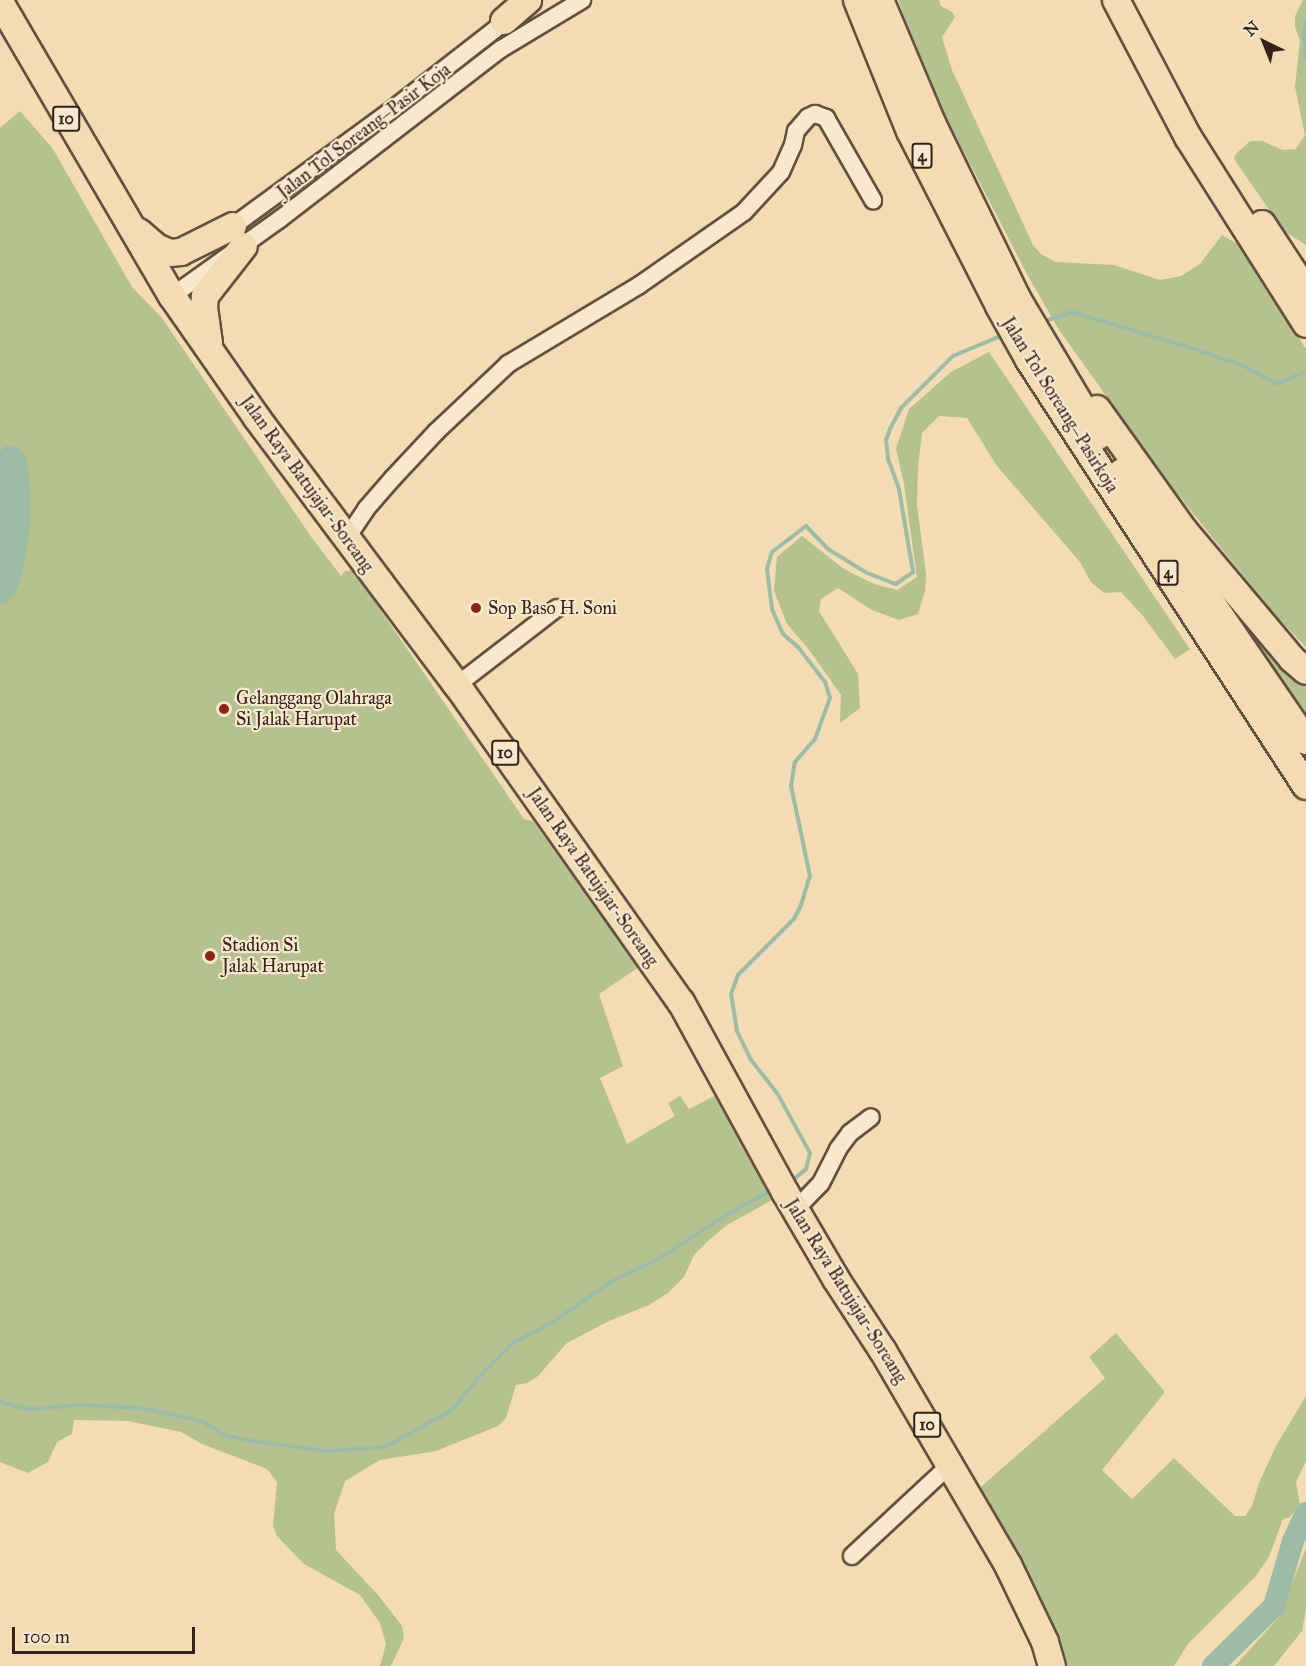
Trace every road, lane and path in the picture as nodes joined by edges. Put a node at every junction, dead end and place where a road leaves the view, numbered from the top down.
1 (528, 0) edge
2 (539, 0) edge
3 (582, 0) edge
4 (857, 0) edge
5 (880, 0) edge
6 (1108, 0) edge
7 (1128, 3) edge
8 (4, 8) edge
9 (504, 21) junction
10 (1145, 56) junction
11 (873, 200) dead end
12 (128, 221) junction
13 (239, 236) junction
14 (166, 286) junction
15 (1306, 291) edge
16 (1012, 304) junction
17 (1306, 324) edge
18 (210, 350) junction
19 (1043, 353) junction
20 (346, 539) junction
21 (556, 608) dead end
22 (1306, 671) edge
23 (456, 685) junction
24 (1306, 741) edge
25 (1306, 786) edge
26 (871, 1117) dead end
27 (785, 1192) junction
28 (949, 1466) junction
29 (852, 1556) dead end
30 (1052, 1666) edge

1 - 9 highway
2 - 9 street, Jalan Tol Soreang–Pasir Koja
3 - 13 street, Jalan Tol Soreang–Pasir Koja
4 - 16 highway, Jalan Tol Soreang–Pasirkoja / 4
5 - 16 highway, Jalan Tol Soreang–Pasirkoja / 4
6 - 10 highway
7 - 10 highway
7 - 15 highway
8 - 12 highway, Jalan Raya Batujajar-Soreang / 10
9 - 13 street, Jalan Tol Soreang–Pasir Koja
10 - 17 highway
11 - 20 street
12 - 13 highway
12 - 14 highway, Jalan Raya Batujajar-Soreang / 10
13 - 14 street, Jalan Tol Soreang–Pasir Koja
13 - 14 street, Jalan Tol Soreang–Pasir Koja
13 - 18 highway
14 - 18 highway, Jalan Raya Batujajar-Soreang / 10
16 - 19 highway
18 - 20 highway, Jalan Raya Batujajar-Soreang / 10
19 - 22 highway
19 - 24 highway, Jalan Tol Soreang–Pasirkoja / 4
19 - 25 highway, Jalan Tol Soreang–Pasirkoja / 4
20 - 23 highway, Jalan Raya Batujajar-Soreang / 10
21 - 23 street
23 - 27 highway, Jalan Raya Batujajar-Soreang / 10
26 - 27 street
27 - 28 highway, Jalan Raya Batujajar-Soreang / 10
28 - 29 street
28 - 30 highway, Jalan Raya Batujajar-Soreang / 10

